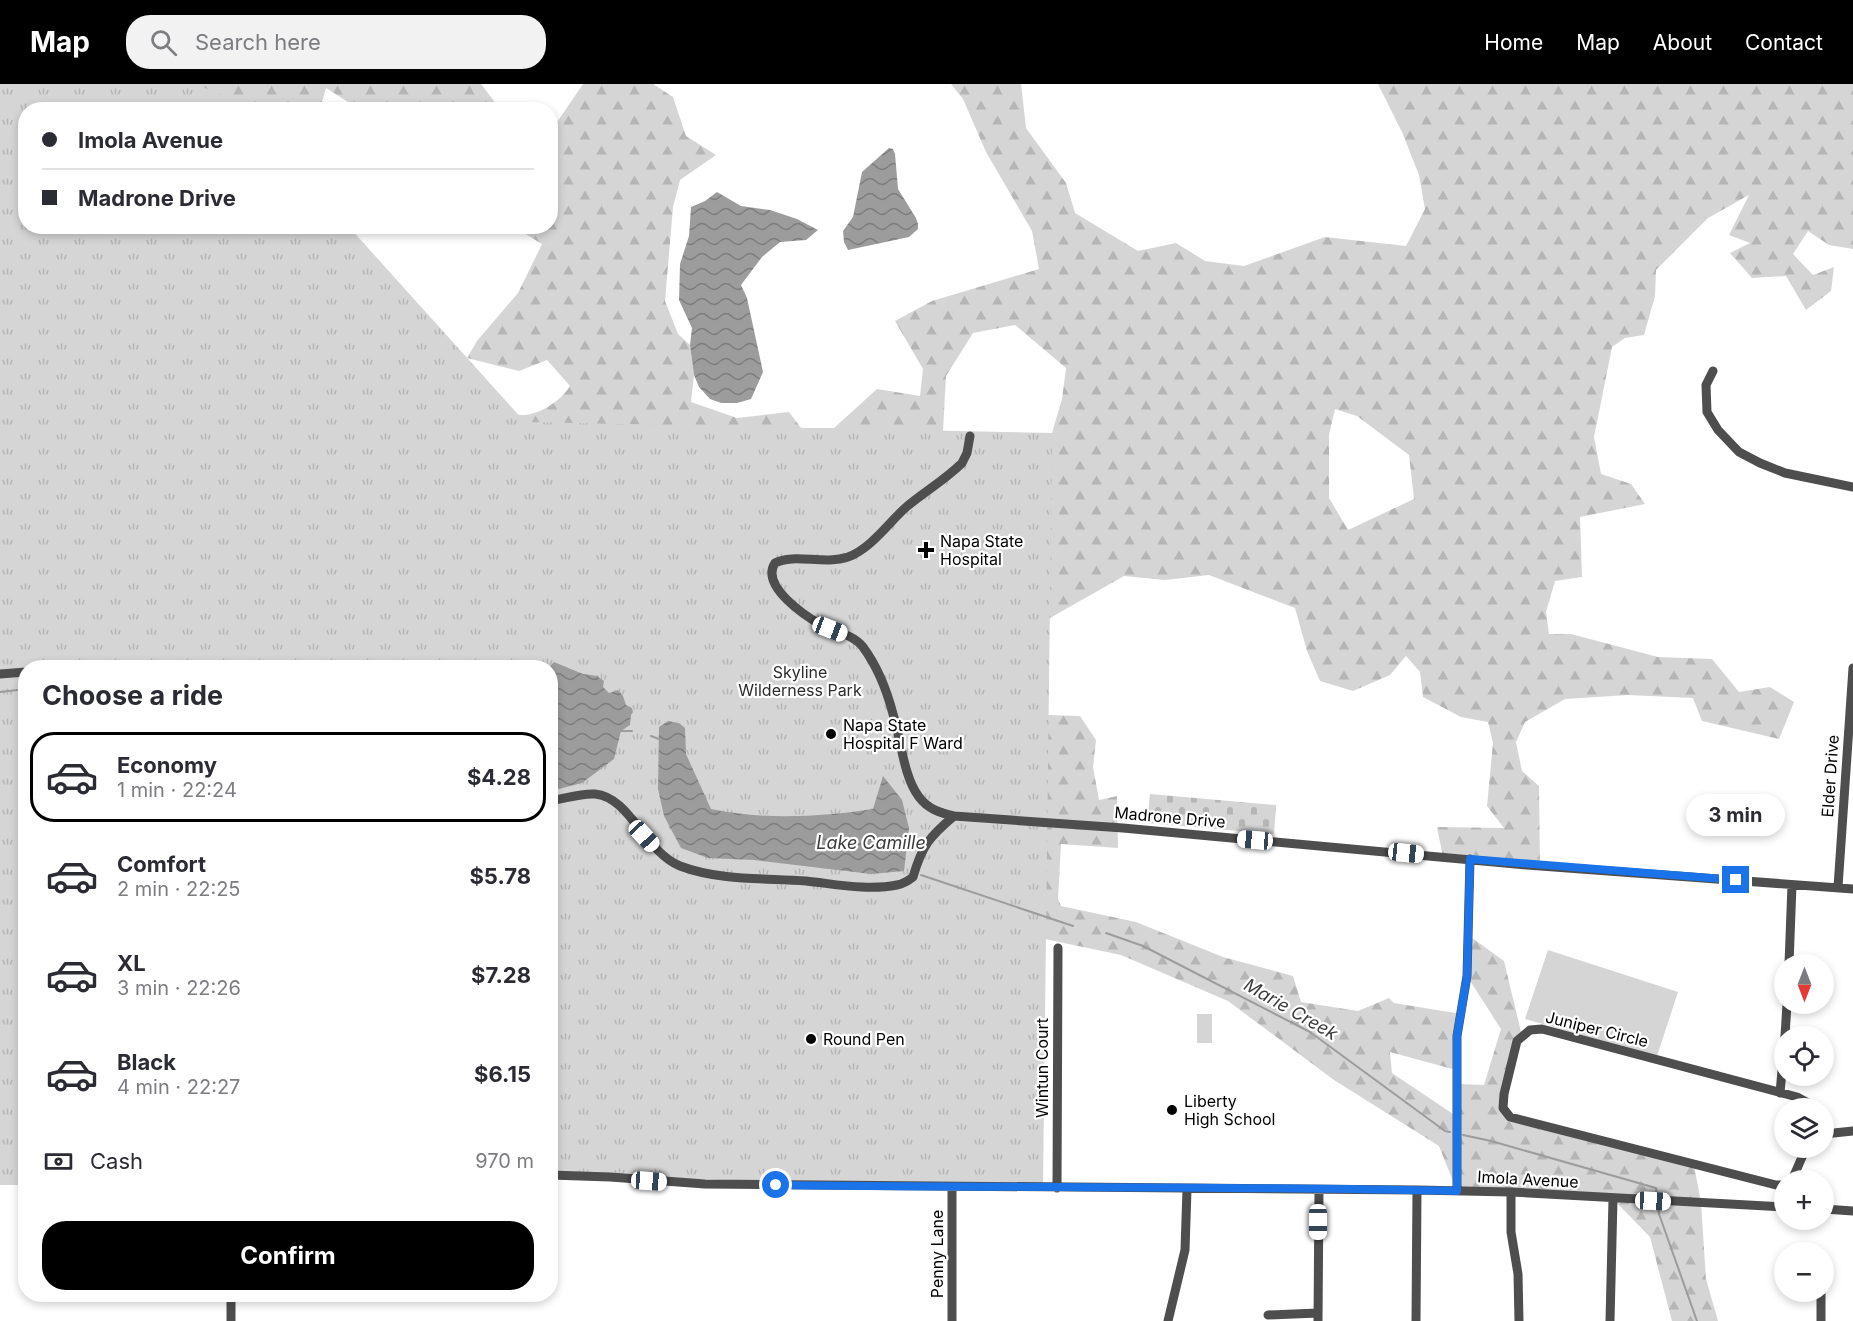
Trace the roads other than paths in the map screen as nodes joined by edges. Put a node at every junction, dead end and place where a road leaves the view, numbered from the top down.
1 (1713, 371) dead end
2 (970, 435) dead end
3 (1853, 487) edge
4 (1853, 669) edge
5 (18, 673) edge
6 (0, 674) edge
7 (558, 800) edge
8 (954, 816) junction
9 (1470, 859) junction
10 (1792, 885) junction
11 (1838, 887) junction
12 (1853, 889) edge
13 (1058, 948) dead end
14 (1789, 954) edge
15 (1781, 1086) edge
16 (1780, 1093) junction
17 (1799, 1098) edge
18 (1853, 1131) edge
19 (1834, 1133) edge
20 (558, 1175) edge
21 (1774, 1184) edge
22 (952, 1187) junction
23 (1057, 1188) junction
24 (1187, 1189) junction
25 (1318, 1190) junction
26 (1417, 1190) junction
27 (1457, 1191) junction
28 (1511, 1192) junction
29 (1613, 1198) junction
30 (1774, 1207) edge
31 (1834, 1210) edge
32 (1853, 1211) edge
33 (231, 1302) edge
34 (1821, 1302) edge
35 (1268, 1315) dead end
36 (1318, 1317) edge
37 (231, 1321) edge
38 (952, 1321) edge
39 (1168, 1321) edge
40 (1416, 1321) edge
41 (1519, 1321) edge
42 (1610, 1321) edge
43 (1821, 1321) edge

1 - 3 street
2 - 8 street, Madrone Drive
4 - 11 street, Elder Drive
5 - 6 street
7 - 8 street
8 - 9 street, Madrone Drive
9 - 10 street, Madrone Drive
9 - 27 street
10 - 11 street, Madrone Drive
10 - 14 street
11 - 12 street, Madrone Drive
13 - 23 street, Wintun Court
15 - 16 street
16 - 17 street, Juniper Circle
16 - 21 street, Juniper Circle
18 - 19 street
20 - 22 street, Imola Avenue
22 - 23 street, Imola Avenue
22 - 38 street, Penny Lane
23 - 24 street, Imola Avenue
24 - 25 street, Imola Avenue
24 - 39 street
25 - 26 street, Imola Avenue
25 - 36 street
26 - 27 street, Imola Avenue
26 - 40 street
27 - 28 street, Imola Avenue
28 - 29 street, Imola Avenue
28 - 41 street
29 - 30 street, Imola Avenue
29 - 42 street
31 - 32 street
33 - 37 street
34 - 43 street
35 - 36 street

